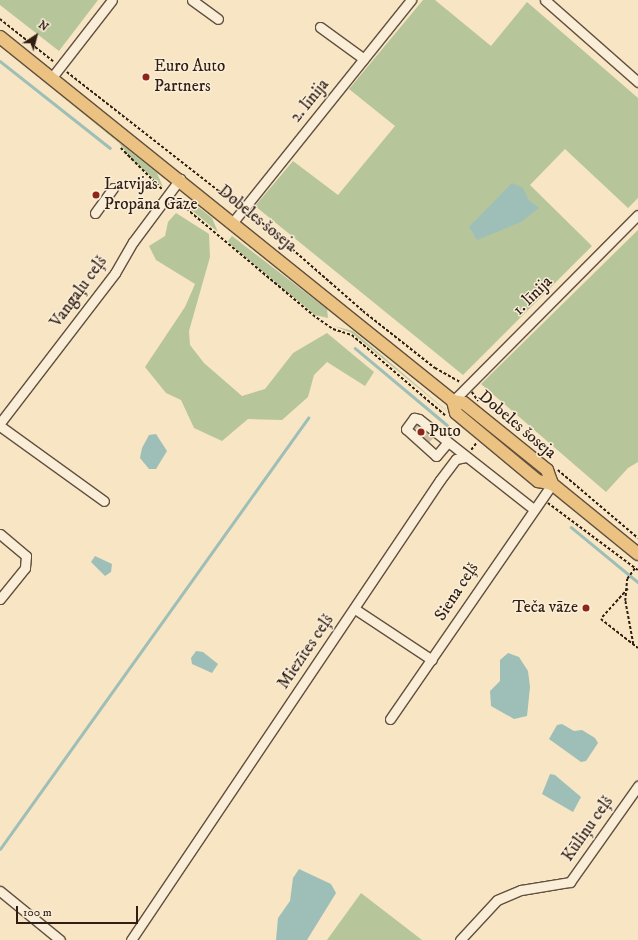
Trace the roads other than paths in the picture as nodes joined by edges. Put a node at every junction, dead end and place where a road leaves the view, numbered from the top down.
1 (112, 0) edge
2 (192, 0) edge
3 (411, 0) edge
4 (544, 0) edge
5 (218, 19) dead end
6 (320, 27) dead end
7 (0, 36) edge
8 (364, 59) junction
9 (53, 76) junction
10 (637, 80) edge
11 (180, 178) junction
12 (113, 188) dead end
13 (95, 213) dead end
14 (638, 215) edge
15 (233, 222) junction
16 (452, 401) junction
17 (0, 423) edge
18 (0, 426) edge
19 (433, 440) junction
20 (466, 457) junction
21 (552, 484) junction
22 (104, 502) dead end
23 (532, 508) junction
24 (0, 534) edge
25 (638, 554) edge
26 (0, 599) edge
27 (355, 608) junction
28 (432, 660) junction
29 (390, 719) dead end
30 (638, 786) edge
31 (0, 891) edge
32 (60, 940) edge
33 (131, 940) edge
34 (460, 940) edge

1 - 9 street
2 - 5 street
3 - 8 street, 2. līnija
4 - 10 street
6 - 8 street
7 - 9 main road, Dobeles šoseja
8 - 15 street, 2. līnija
9 - 11 main road, Dobeles šoseja
11 - 15 main road, Dobeles šoseja
11 - 17 street, Vangaļu ceļš
12 - 13 street
14 - 16 street, 1. līnija
15 - 16 main road, Dobeles šoseja
16 - 21 main road, Dobeles šoseja
18 - 22 street
19 - 19 street
19 - 20 street
20 - 23 street
20 - 27 street, Miezītes ceļš
21 - 23 street, Siena ceļš
21 - 25 main road, Dobeles šoseja
23 - 28 street, Siena ceļš
24 - 26 street
27 - 28 street
27 - 33 street, Miezītes ceļš
28 - 29 street, Siena ceļš
30 - 34 street, Kūliņu ceļš
31 - 32 street

